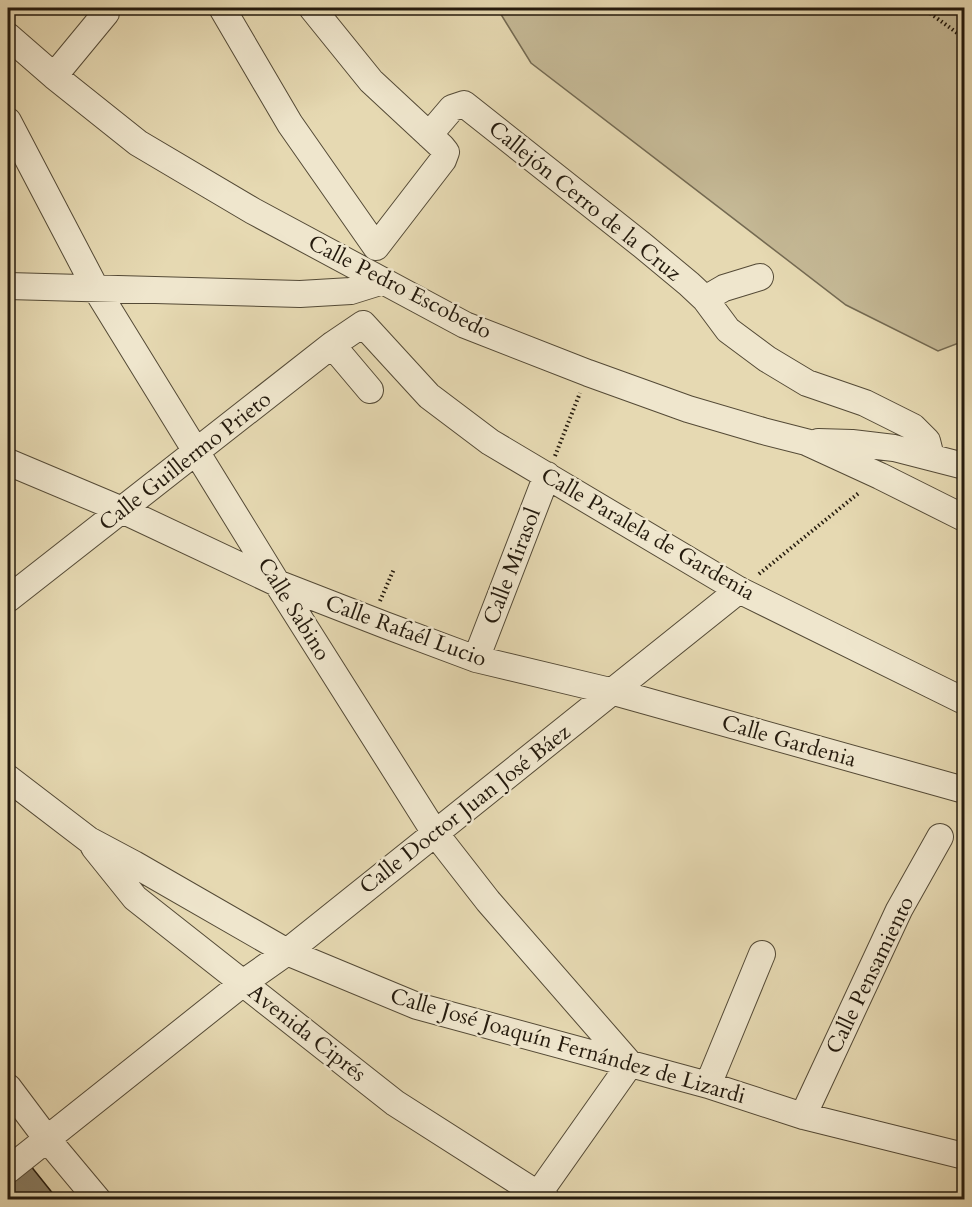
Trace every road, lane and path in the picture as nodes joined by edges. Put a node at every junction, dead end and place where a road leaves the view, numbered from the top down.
1 (222, 8) edge
2 (312, 8) edge
3 (922, 8) edge
4 (106, 13) dead end
5 (8, 36) edge
6 (964, 39) edge
7 (54, 76) junction
8 (8, 121) edge
9 (438, 144) junction
10 (760, 277) dead end
11 (382, 281) junction
12 (8, 286) edge
13 (96, 289) junction
14 (705, 299) junction
15 (363, 324) joint
16 (332, 345) junction
17 (588, 373) junction
18 (370, 390) dead end
19 (806, 442) junction
20 (197, 451) junction
21 (931, 457) junction
22 (8, 462) edge
23 (964, 466) edge
24 (547, 475) junction
25 (880, 476) junction
26 (122, 510) junction
27 (964, 518) edge
28 (394, 569) dead end
29 (277, 583) junction
30 (739, 590) junction
31 (8, 599) edge
32 (372, 620) junction
33 (477, 659) junction
34 (614, 692) junction
35 (964, 701) edge
36 (8, 777) edge
37 (964, 790) edge
38 (435, 833) junction
39 (940, 837) dead end
40 (88, 840) junction
41 (287, 952) junction
42 (762, 954) dead end
43 (243, 983) junction
44 (630, 1064) junction
45 (708, 1085) junction
46 (8, 1087) edge
47 (803, 1116) junction
48 (47, 1139) junction
49 (964, 1156) edge
50 (8, 1170) edge
51 (540, 1198) edge
52 (98, 1200) edge

1 - 9 street
2 - 9 street
3 - 6 path
4 - 7 street
5 - 7 street, Calle Pedro Escobedo
7 - 11 street, Calle Pedro Escobedo
8 - 13 street, Calle Sabino
9 - 14 street, Callejón Cerro de la Cruz
10 - 14 street
11 - 13 street
11 - 17 street, Calle Pedro Escobedo
12 - 13 street
13 - 20 street, Calle Sabino
14 - 21 street, Callejón Cerro de la Cruz
15 - 16 street, Calle Guillermo Prieto
15 - 24 street, Calle Paralela de Gardenia
16 - 18 street
16 - 20 street, Calle Guillermo Prieto
17 - 19 street, Calle Pedro Escobedo
17 - 24 path
19 - 21 street
19 - 25 street, Calle Pedro Escobedo
20 - 26 street, Calle Guillermo Prieto
20 - 29 street, Calle Sabino
21 - 23 street
22 - 26 street, Calle Rafaél Lucio
24 - 30 street, Calle Paralela de Gardenia
24 - 33 street, Calle Mirasol
25 - 27 street, Calle Pedro Escobedo
25 - 30 path
26 - 29 street, Calle Rafaél Lucio
26 - 31 street, Calle Guillermo Prieto
28 - 32 path
29 - 32 street, Calle Rafaél Lucio
29 - 38 street, Calle Sabino
30 - 34 street, Calle Doctor Juan José Báez
30 - 35 street, Calle Paralela de Gardenia
32 - 33 street, Calle Rafaél Lucio
33 - 34 street, Calle Rafaél Lucio
34 - 37 street, Calle Gardenia
34 - 38 street, Calle Doctor Juan José Báez
36 - 40 street, Calle José Joaquín Fernández de Lizardi
38 - 41 street, Calle Doctor Juan José Báez
38 - 44 street, Calle Sabino
39 - 47 street, Calle Pensamiento
40 - 41 street, Calle José Joaquín Fernández de Lizardi
40 - 43 street, Avenida Ciprés
41 - 43 street, Calle Doctor Juan José Báez
41 - 44 street, Calle José Joaquín Fernández de Lizardi
42 - 45 street
43 - 48 street, Calle Doctor Juan José Báez
43 - 51 street, Avenida Ciprés
44 - 45 street, Calle José Joaquín Fernández de Lizardi
44 - 51 street
45 - 47 street, Calle José Joaquín Fernández de Lizardi
46 - 48 street
47 - 49 street, Calle José Joaquín Fernández de Lizardi
48 - 50 street, Calle Doctor Juan José Báez
48 - 52 street

